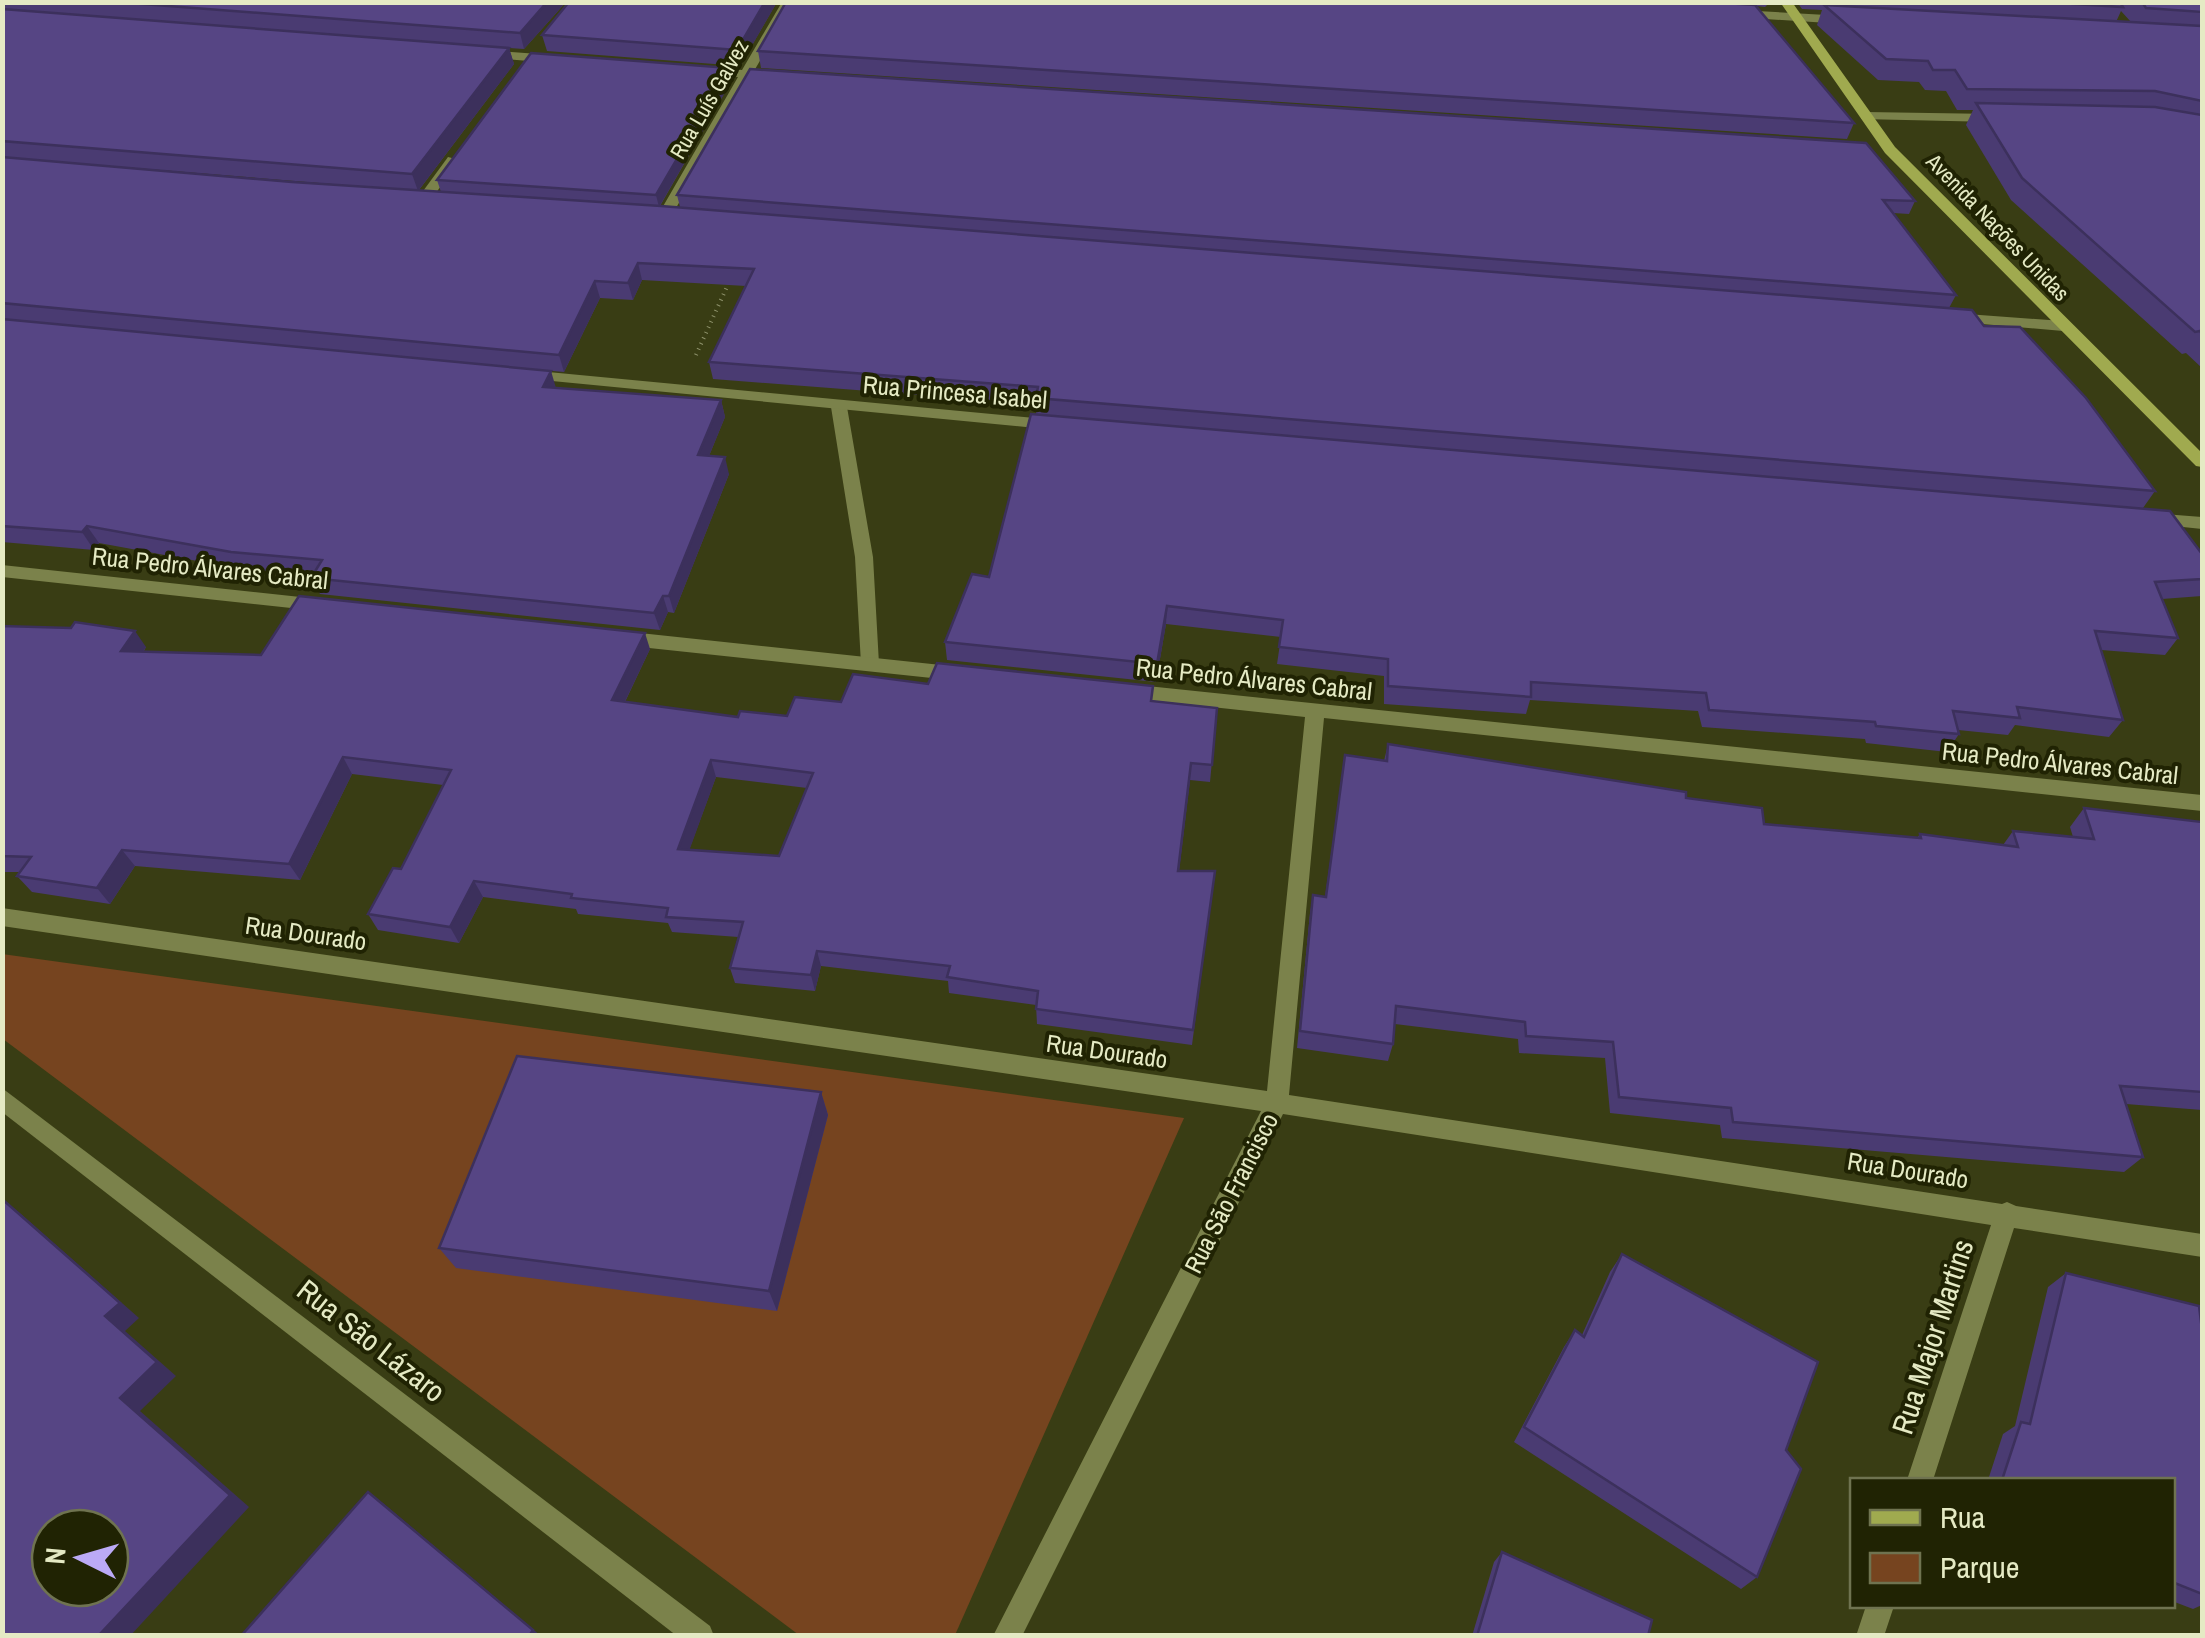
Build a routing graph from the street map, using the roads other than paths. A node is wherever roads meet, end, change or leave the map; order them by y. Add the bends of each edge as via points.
1 (788, 2) edge
2 (1786, 2) edge
3 (1725, 14) edge
4 (1794, 18) junction
5 (1854, 21) edge
6 (542, 43) edge
7 (472, 52) edge
8 (530, 57) junction
9 (569, 60) edge
10 (686, 70) edge
11 (518, 72) edge
12 (745, 74) junction
13 (784, 77) edge
14 (1866, 116) junction
15 (2003, 118) edge
16 (1871, 148) edge
17 (1890, 150) junction
18 (460, 151) edge
19 (407, 197) edge
20 (424, 198) junction
21 (443, 200) edge
22 (647, 214) edge
23 (665, 215) junction
24 (684, 217) edge
25 (1944, 317) edge
26 (2063, 326) junction
27 (512, 374) edge
28 (839, 407) junction
29 (1076, 427) edge
30 (2202, 462) edge
31 (2124, 517) edge
32 (2202, 524) edge
33 (2, 571) edge
34 (338, 607) edge
35 (594, 634) edge
36 (870, 664) junction
37 (986, 676) edge
38 (1102, 688) edge
39 (1316, 711) junction
40 (2202, 804) edge
41 (2, 917) edge
42 (2, 1098) edge
43 (1276, 1103) junction
44 (2007, 1213) junction
45 (2202, 1246) edge
46 (1921, 1478) edge
47 (1879, 1608) edge
48 (700, 1636) edge
49 (1007, 1636) edge
50 (1870, 1636) edge

1 - 12 street, Rua Luís Galvez
2 - 4 street, Avenida Nações Unidas
3 - 4 street
4 - 5 street
4 - 14 street, Avenida Nações Unidas
6 - 8 street
7 - 8 street
8 - 9 street
8 - 11 street
10 - 12 street
12 - 13 street
12 - 23 street, Rua Luís Galvez
14 - 15 street
14 - 17 street, Avenida Nações Unidas
16 - 17 street
17 - 26 street, Avenida Nações Unidas
18 - 20 street
19 - 20 street
20 - 21 street
22 - 23 street
23 - 24 street
25 - 26 street
26 - 30 street, Avenida Nações Unidas
27 - 28 street, Rua Princesa Isabel
28 - 29 street, Rua Princesa Isabel
28 - 36 street via 864,557
31 - 32 street
33 - 34 street, Rua Pedro Álvares Cabral
35 - 36 street
36 - 37 street
38 - 39 street, Rua Pedro Álvares Cabral
39 - 40 street, Rua Pedro Álvares Cabral
39 - 43 street, Rua São Francisco
41 - 43 street, Rua Dourado
42 - 48 street, Rua São Lázaro
43 - 44 street, Rua Dourado
43 - 49 street, Rua São Francisco
44 - 45 street, Rua Dourado
44 - 46 street, Rua Major Martins
47 - 50 street

